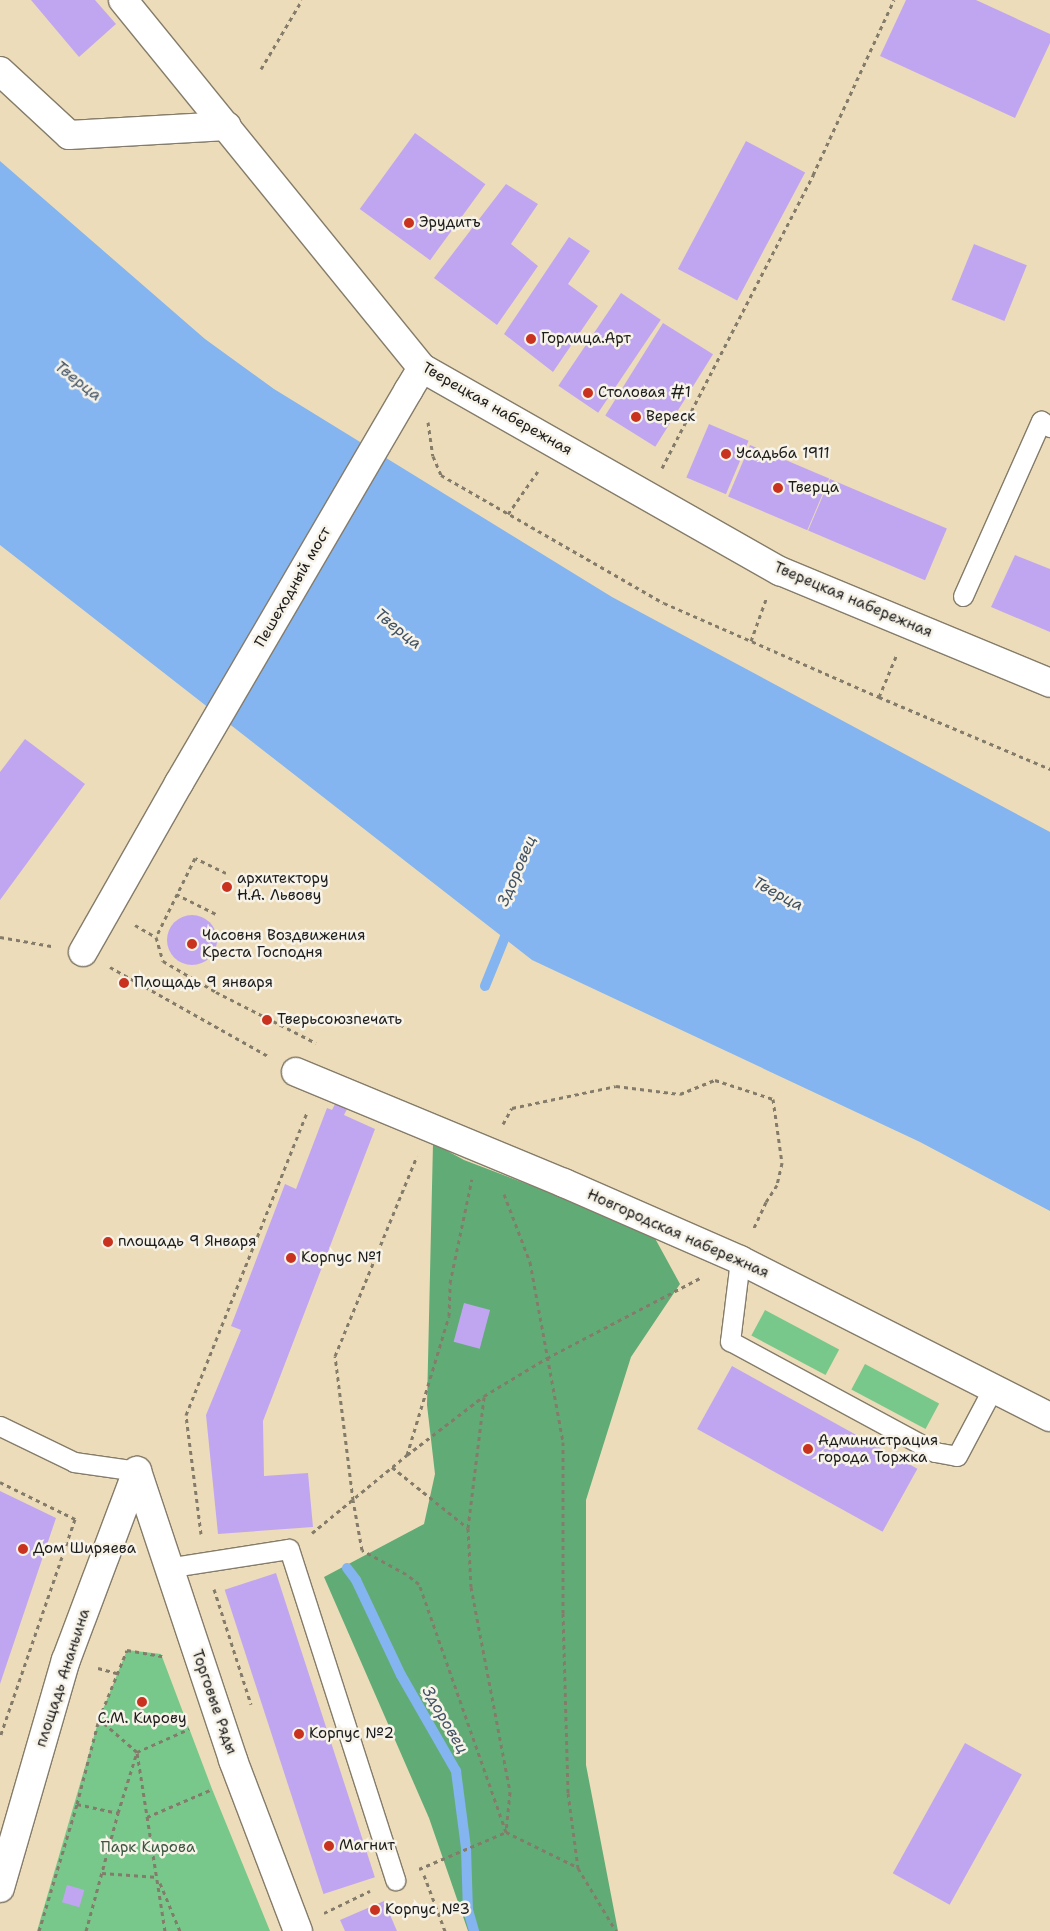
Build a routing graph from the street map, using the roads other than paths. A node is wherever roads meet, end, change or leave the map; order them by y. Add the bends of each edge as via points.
1 (122, 0) edge
2 (0, 71) edge
3 (227, 126) junction
4 (422, 368) junction
5 (1050, 427) edge
6 (963, 596) dead end
7 (1050, 683) edge
8 (83, 952) road end
9 (308, 1077) road end
10 (740, 1260) junction
11 (993, 1388) junction
12 (1050, 1417) edge
13 (0, 1426) edge
14 (137, 1471) junction
15 (167, 1568) junction
16 (7, 1829) edge
17 (395, 1880) dead end
18 (0, 1888) edge
19 (298, 1931) edge

1 - 3 street, Тверецкая набережная
2 - 3 street via 69,135
3 - 4 street, Тверецкая набережная
4 - 7 street, Тверецкая набережная via 780,571
4 - 8 street, Пешеходный мост
5 - 6 lane via 1041,421
9 - 10 street, Новгородская набережная
10 - 11 street, Новгородская набережная
10 - 11 lane via 730,1341 935,1452 957,1456
11 - 12 street, Новгородская набережная
13 - 14 lane via 74,1462
14 - 15 street, Торговые Ряды
14 - 16 street, площадь Ананьина
15 - 17 lane via 289,1548
15 - 19 street, Торговые Ряды via 233,1760
16 - 18 street, площадь Ананьина

